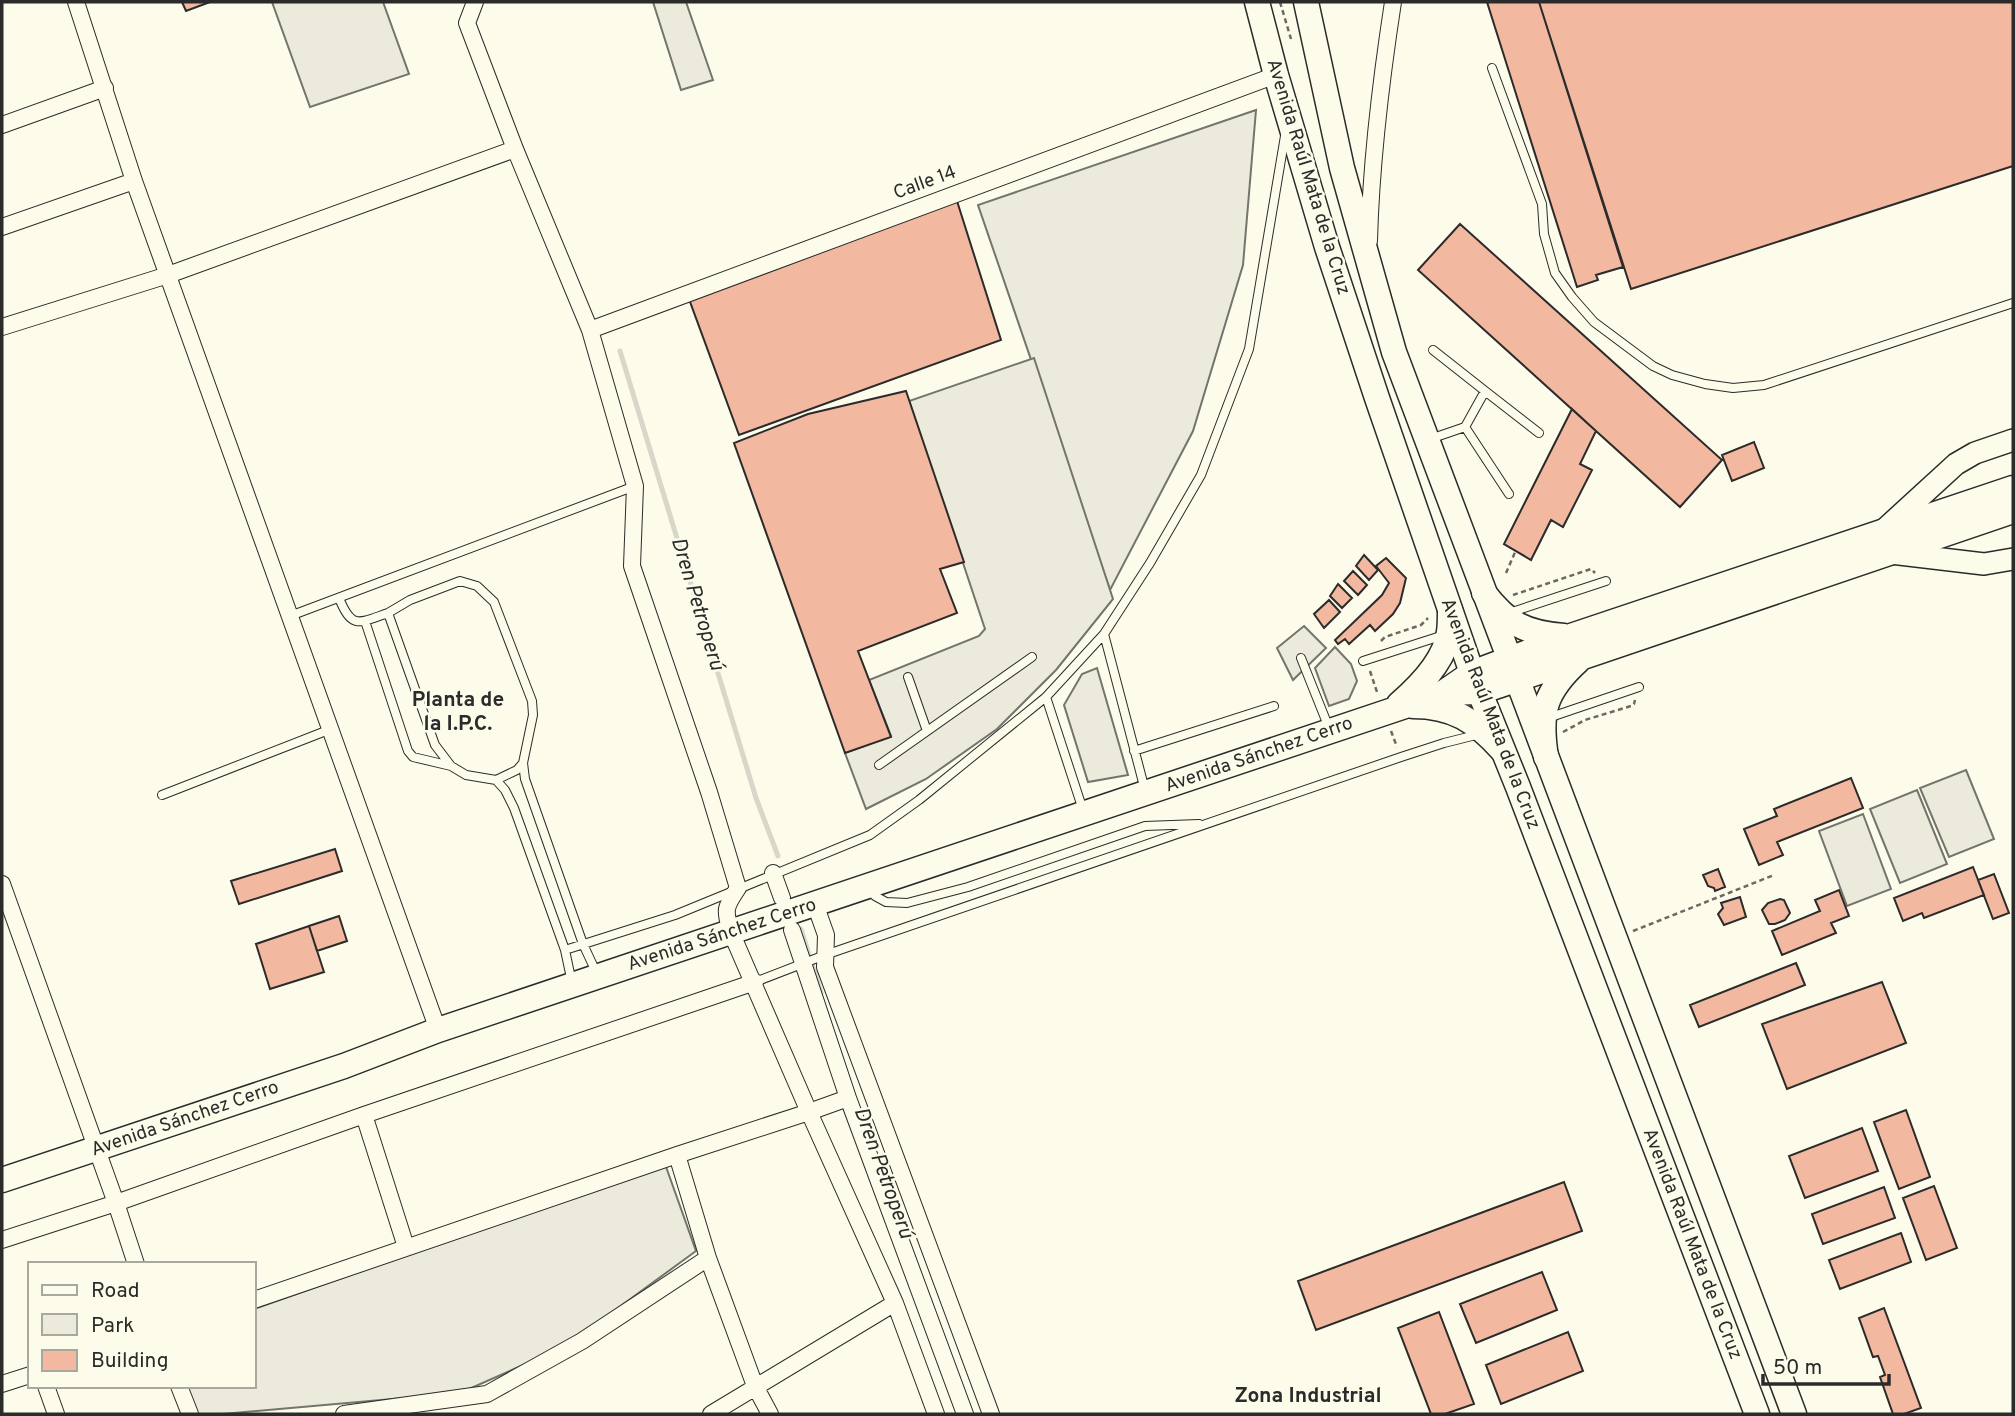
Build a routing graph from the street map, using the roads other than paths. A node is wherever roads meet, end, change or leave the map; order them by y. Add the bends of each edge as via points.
1 (76, 2) edge
2 (475, 2) edge
3 (1257, 2) edge
4 (1306, 2) edge
5 (1393, 2) edge
6 (1492, 68) dead end
7 (1276, 75) junction
8 (105, 88) junction
9 (1288, 119) junction
10 (2, 124) edge
11 (515, 149) junction
12 (134, 181) junction
13 (2, 227) edge
14 (1368, 261) junction
15 (168, 275) junction
16 (2013, 303) edge
17 (2, 327) edge
18 (590, 330) junction
19 (1433, 350) dead end
20 (1485, 391) junction
21 (1465, 427) junction
22 (1539, 433) dead end
23 (1427, 440) junction
24 (2013, 440) edge
25 (1394, 446) junction
26 (1436, 465) junction
27 (635, 486) junction
28 (2013, 488) edge
29 (1509, 494) dead end
30 (2013, 511) edge
31 (1886, 543) junction
32 (2013, 559) edge
33 (1602, 582) road end
34 (339, 598) junction
35 (1498, 601) junction
36 (388, 613) junction
37 (290, 616) junction
38 (1443, 619) junction
39 (365, 621) junction
40 (1104, 634) junction
41 (1568, 636) junction
42 (1032, 657) dead end
43 (1582, 657) junction
44 (1301, 658) dead end
45 (1366, 660) road end
46 (1512, 669) junction
47 (908, 677) dead end
48 (1476, 682) junction
49 (1636, 688) road end
50 (1046, 697) junction
51 (1275, 705) dead end
52 (1399, 708) junction
53 (1551, 727) junction
54 (331, 729) junction
55 (1330, 730) junction
56 (928, 731) junction
57 (1494, 741) junction
58 (1134, 751) junction
59 (1546, 757) junction
60 (523, 763) junction
61 (451, 765) junction
62 (879, 765) dead end
63 (496, 780) junction
64 (1145, 793) junction
65 (162, 795) dead end
66 (1084, 813) junction
67 (1208, 824) junction
68 (773, 873) junction
69 (2, 884) edge
70 (866, 886) junction
71 (738, 888) junction
72 (782, 898) dead end
73 (815, 904) junction
74 (792, 930) dead end
75 (731, 932) junction
76 (583, 944) junction
77 (565, 950) junction
78 (825, 955) junction
79 (802, 963) junction
80 (598, 976) junction
81 (755, 982) junction
82 (572, 985) junction
83 (438, 1030) junction
84 (848, 1098) junction
85 (809, 1112) junction
86 (364, 1115) junction
87 (96, 1149) junction
88 (677, 1155) junction
89 (2, 1180) edge
90 (116, 1203) junction
91 (2, 1240) edge
92 (406, 1247) junction
93 (708, 1258) junction
94 (135, 1262) edge
95 (256, 1299) edge
96 (895, 1303) junction
97 (28, 1376) edge
98 (2, 1384) edge
99 (755, 1386) junction
100 (47, 1388) edge
101 (180, 1388) edge
102 (56, 1414) edge
103 (190, 1414) edge
104 (344, 1414) edge
105 (711, 1414) edge
106 (770, 1414) edge
107 (936, 1414) edge
108 (965, 1414) edge
109 (991, 1414) edge
110 (1757, 1414) edge
111 (1794, 1414) edge

1 - 8 street
2 - 11 street via 467,23
3 - 7 main road, Avenida Raúl Mata de la Cruz
4 - 14 main road, Avenida Raúl Mata de la Cruz via 1342,168
5 - 14 street via 1371,190
6 - 16 lane via 1542,204 1544,234 1555,274 1594,322 1672,375 1733,388 1764,385
7 - 9 main road, Avenida Raúl Mata de la Cruz
7 - 18 street, Calle 14
8 - 10 street
8 - 12 street
9 - 25 main road, Avenida Raúl Mata de la Cruz
9 - 40 lane via 1249,349 1201,475
11 - 15 street
11 - 18 street
12 - 13 street
12 - 15 street
14 - 23 main road, Avenida Raúl Mata de la Cruz via 1394,352
15 - 17 street
15 - 37 street
18 - 27 street
19 - 20 lane
20 - 21 lane
20 - 22 lane
21 - 23 lane
21 - 29 lane
23 - 26 main road, Avenida Raúl Mata de la Cruz
24 - 31 main road, Avenida Sánchez Cerro via 1956,464
25 - 26 main road via 1406,475 1433,508 1442,495
25 - 38 main road, Avenida Raúl Mata de la Cruz
26 - 35 main road, Avenida Raúl Mata de la Cruz
27 - 34 lane
27 - 71 street via 632,566
28 - 31 main road, Avenida Sánchez Cerro
30 - 31 main road, Avenida Sánchez Cerro
31 - 32 main road, Avenida Sánchez Cerro via 1984,565
31 - 41 main road, Avenida Sánchez Cerro
31 - 43 main road, Avenida Sánchez Cerro
33 - 35 lane
34 - 37 lane
34 - 39 lane via 350,619
35 - 41 main road via 1530,631
35 - 46 main road, Avenida Raúl Mata de la Cruz
36 - 39 lane
36 - 60 lane via 460,581 477,586 494,602 533,701
36 - 61 lane via 435,745
37 - 54 street
38 - 45 lane
38 - 48 main road, Avenida Raúl Mata de la Cruz
38 - 52 main road via 1430,673
39 - 61 lane via 408,751 413,757
40 - 50 lane
40 - 58 lane
41 - 46 main road, Avenida Sánchez Cerro
42 - 56 lane
43 - 46 main road, Avenida Sánchez Cerro
43 - 53 main road via 1567,671 1545,706
44 - 55 lane
46 - 48 main road, Avenida Sánchez Cerro
46 - 59 main road, Avenida Raúl Mata de la Cruz
47 - 56 lane
48 - 52 main road, Avenida Sánchez Cerro
48 - 57 main road, Avenida Raúl Mata de la Cruz
49 - 53 lane
50 - 66 lane
50 - 68 lane via 870,835
51 - 58 lane
52 - 55 main road, Avenida Sánchez Cerro
52 - 57 main road via 1441,708 1472,721
53 - 59 main road
54 - 65 lane
54 - 83 street
55 - 64 main road, Avenida Sánchez Cerro
56 - 62 lane
57 - 67 lane via 1444,743
57 - 110 main road, Avenida Raúl Mata de la Cruz via 1518,787
58 - 64 lane
59 - 111 main road, Avenida Raúl Mata de la Cruz
60 - 63 lane
60 - 76 lane via 532,803
61 - 63 lane via 466,775
63 - 77 lane via 514,808
64 - 66 main road, Avenida Sánchez Cerro
66 - 70 main road, Avenida Sánchez Cerro
67 - 70 lane via 1145,826 908,903 886,902
67 - 78 lane
68 - 71 lane
68 - 72 street
69 - 87 street
70 - 73 main road, Avenida Sánchez Cerro
71 - 75 street via 727,903
71 - 76 lane via 675,915
73 - 75 main road, Avenida Sánchez Cerro
73 - 78 street via 826,935
74 - 79 street
75 - 80 main road, Avenida Sánchez Cerro
75 - 81 street
76 - 77 lane
76 - 80 lane
77 - 82 lane
78 - 79 lane
78 - 109 street via 825,967
79 - 81 lane
79 - 84 street
80 - 82 main road, Avenida Sánchez Cerro
81 - 85 street
81 - 86 street
82 - 83 main road, Avenida Sánchez Cerro
83 - 87 main road, Avenida Sánchez Cerro
84 - 85 street
84 - 108 street
85 - 88 street
85 - 96 street
86 - 90 street
86 - 92 street
87 - 89 main road, Avenida Sánchez Cerro
87 - 90 street
88 - 92 street
88 - 93 street
90 - 91 street
90 - 94 street
92 - 95 street
93 - 99 street
93 - 104 street via 582,1341 487,1394
96 - 99 street
96 - 107 street
97 - 98 street
99 - 105 street
99 - 106 street
100 - 102 street
101 - 103 street

